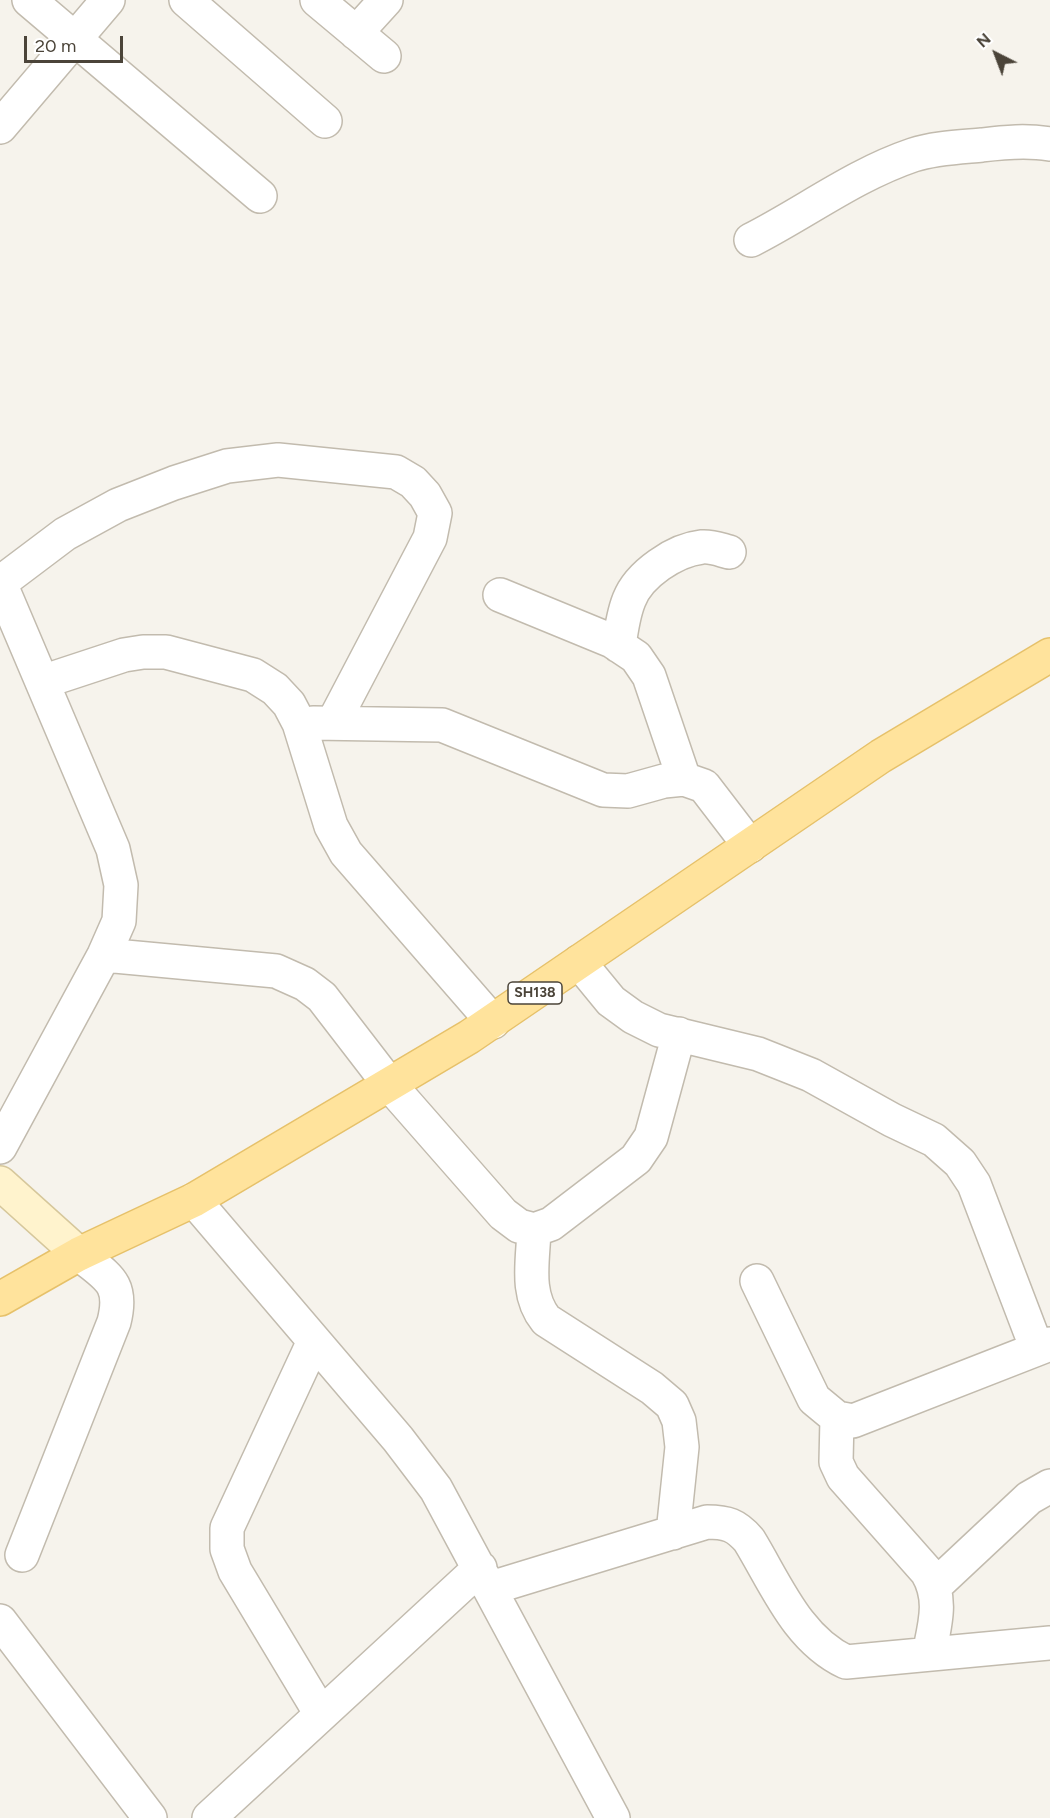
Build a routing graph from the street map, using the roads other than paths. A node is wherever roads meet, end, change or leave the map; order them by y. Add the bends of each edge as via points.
1 (29, 0) edge
2 (108, 0) edge
3 (186, 0) edge
4 (317, 0) edge
5 (386, 0) edge
6 (356, 33) junction
7 (75, 38) junction
8 (384, 56) dead end
9 (325, 121) dead end
10 (1, 124) edge
11 (1050, 144) edge
12 (260, 196) dead end
13 (751, 240) dead end
14 (729, 552) dead end
15 (0, 583) edge
16 (500, 595) dead end
17 (619, 646) junction
18 (1050, 655) edge
19 (42, 682) junction
20 (299, 723) junction
21 (333, 723) junction
22 (684, 779) junction
23 (750, 846) junction
24 (104, 956) junction
25 (579, 962) junction
26 (493, 1022) junction
27 (680, 1034) junction
28 (388, 1084) junction
29 (0, 1147) edge
30 (0, 1183) edge
31 (194, 1200) junction
32 (534, 1230) junction
33 (79, 1254) junction
34 (757, 1281) dead end
35 (0, 1299) edge
36 (314, 1341) junction
37 (1044, 1347) edge
38 (837, 1418) junction
39 (1050, 1486) edge
40 (673, 1533) junction
41 (22, 1555) dead end
42 (485, 1578) junction
43 (935, 1586) junction
44 (0, 1622) edge
45 (1050, 1643) edge
46 (929, 1654) junction
47 (321, 1714) junction
48 (150, 1818) edge
49 (209, 1818) edge
50 (613, 1818) edge

1 - 7 street
2 - 7 street
3 - 9 street
4 - 6 street
5 - 6 street
6 - 8 street
7 - 10 street
7 - 12 street
11 - 13 street via 1029,140 916,154 834,190
14 - 17 street via 705,547 687,550 648,576 629,599
15 - 19 street
15 - 21 street via 65,534 118,505 227,466 278,460 396,472 413,482 435,513 430,538
16 - 17 street
17 - 22 street via 636,657 649,676
18 - 23 main road, SH138 via 881,756
19 - 20 street via 124,655 166,652 253,675 275,689
19 - 24 street via 113,849 121,885 119,921
20 - 21 street
20 - 26 street via 331,826 346,853
21 - 22 street via 442,725 603,790 628,791
22 - 23 street via 704,786
23 - 25 main road, SH138
24 - 28 street via 276,970 322,997
24 - 29 street
25 - 26 main road, SH138
25 - 27 street via 611,1001 659,1030
26 - 28 main road, SH138
27 - 32 street via 651,1137 636,1159 552,1224
27 - 37 street via 785,1063 934,1140 960,1163 974,1184
28 - 31 main road, SH138
28 - 32 street via 503,1214 519,1226
30 - 33 street
31 - 33 main road, SH138
31 - 36 street
32 - 40 street via 532,1293 538,1310 546,1320 672,1405 679,1421 681,1447
33 - 35 main road, SH138
33 - 41 street via 111,1280 120,1300
34 - 38 street via 814,1399
36 - 42 street via 436,1489
36 - 47 street via 227,1528 227,1549 235,1572
37 - 38 street via 853,1421
38 - 43 street via 836,1462 843,1477
39 - 43 street via 1029,1498
40 - 42 street
40 - 46 street via 707,1522 727,1522 739,1528 800,1625 828,1653 846,1662
42 - 47 street
42 - 50 street
43 - 46 street via 939,1606
44 - 48 street
45 - 46 street
47 - 49 street

